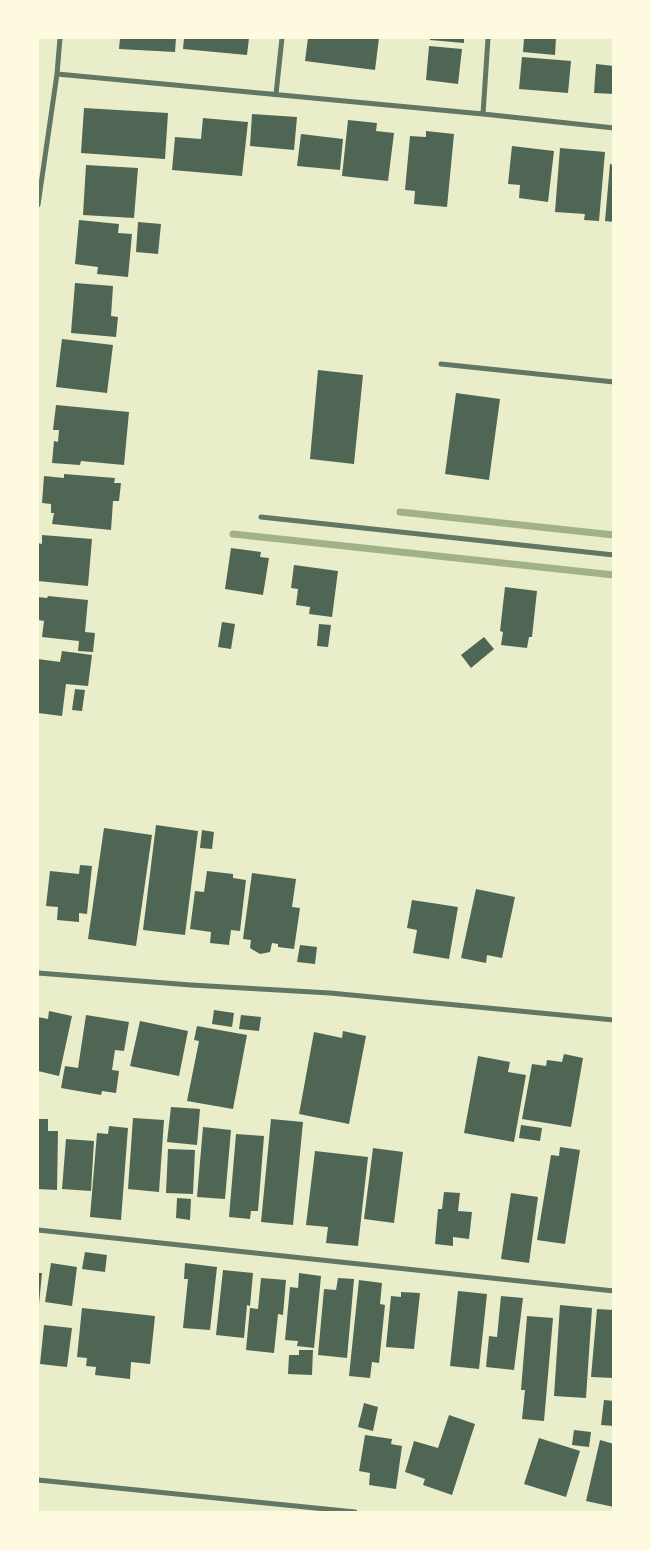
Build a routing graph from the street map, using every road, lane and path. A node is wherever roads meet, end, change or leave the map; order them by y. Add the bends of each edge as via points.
1 (60, 38) edge
2 (282, 38) edge
3 (488, 38) edge
4 (57, 74) junction
5 (276, 94) junction
6 (483, 114) junction
7 (614, 128) edge
8 (38, 205) edge
9 (441, 364) dead end
10 (614, 382) edge
11 (261, 517) dead end
12 (614, 555) edge
13 (38, 973) edge
14 (614, 1020) edge
15 (38, 1230) edge
16 (614, 1291) edge
17 (38, 1480) edge
18 (355, 1512) edge

1 - 4 street
2 - 5 street
3 - 6 street
4 - 5 street
4 - 8 street
5 - 6 street
6 - 7 street
9 - 10 street
11 - 12 street
13 - 14 street via 330,993
15 - 16 street
17 - 18 street

